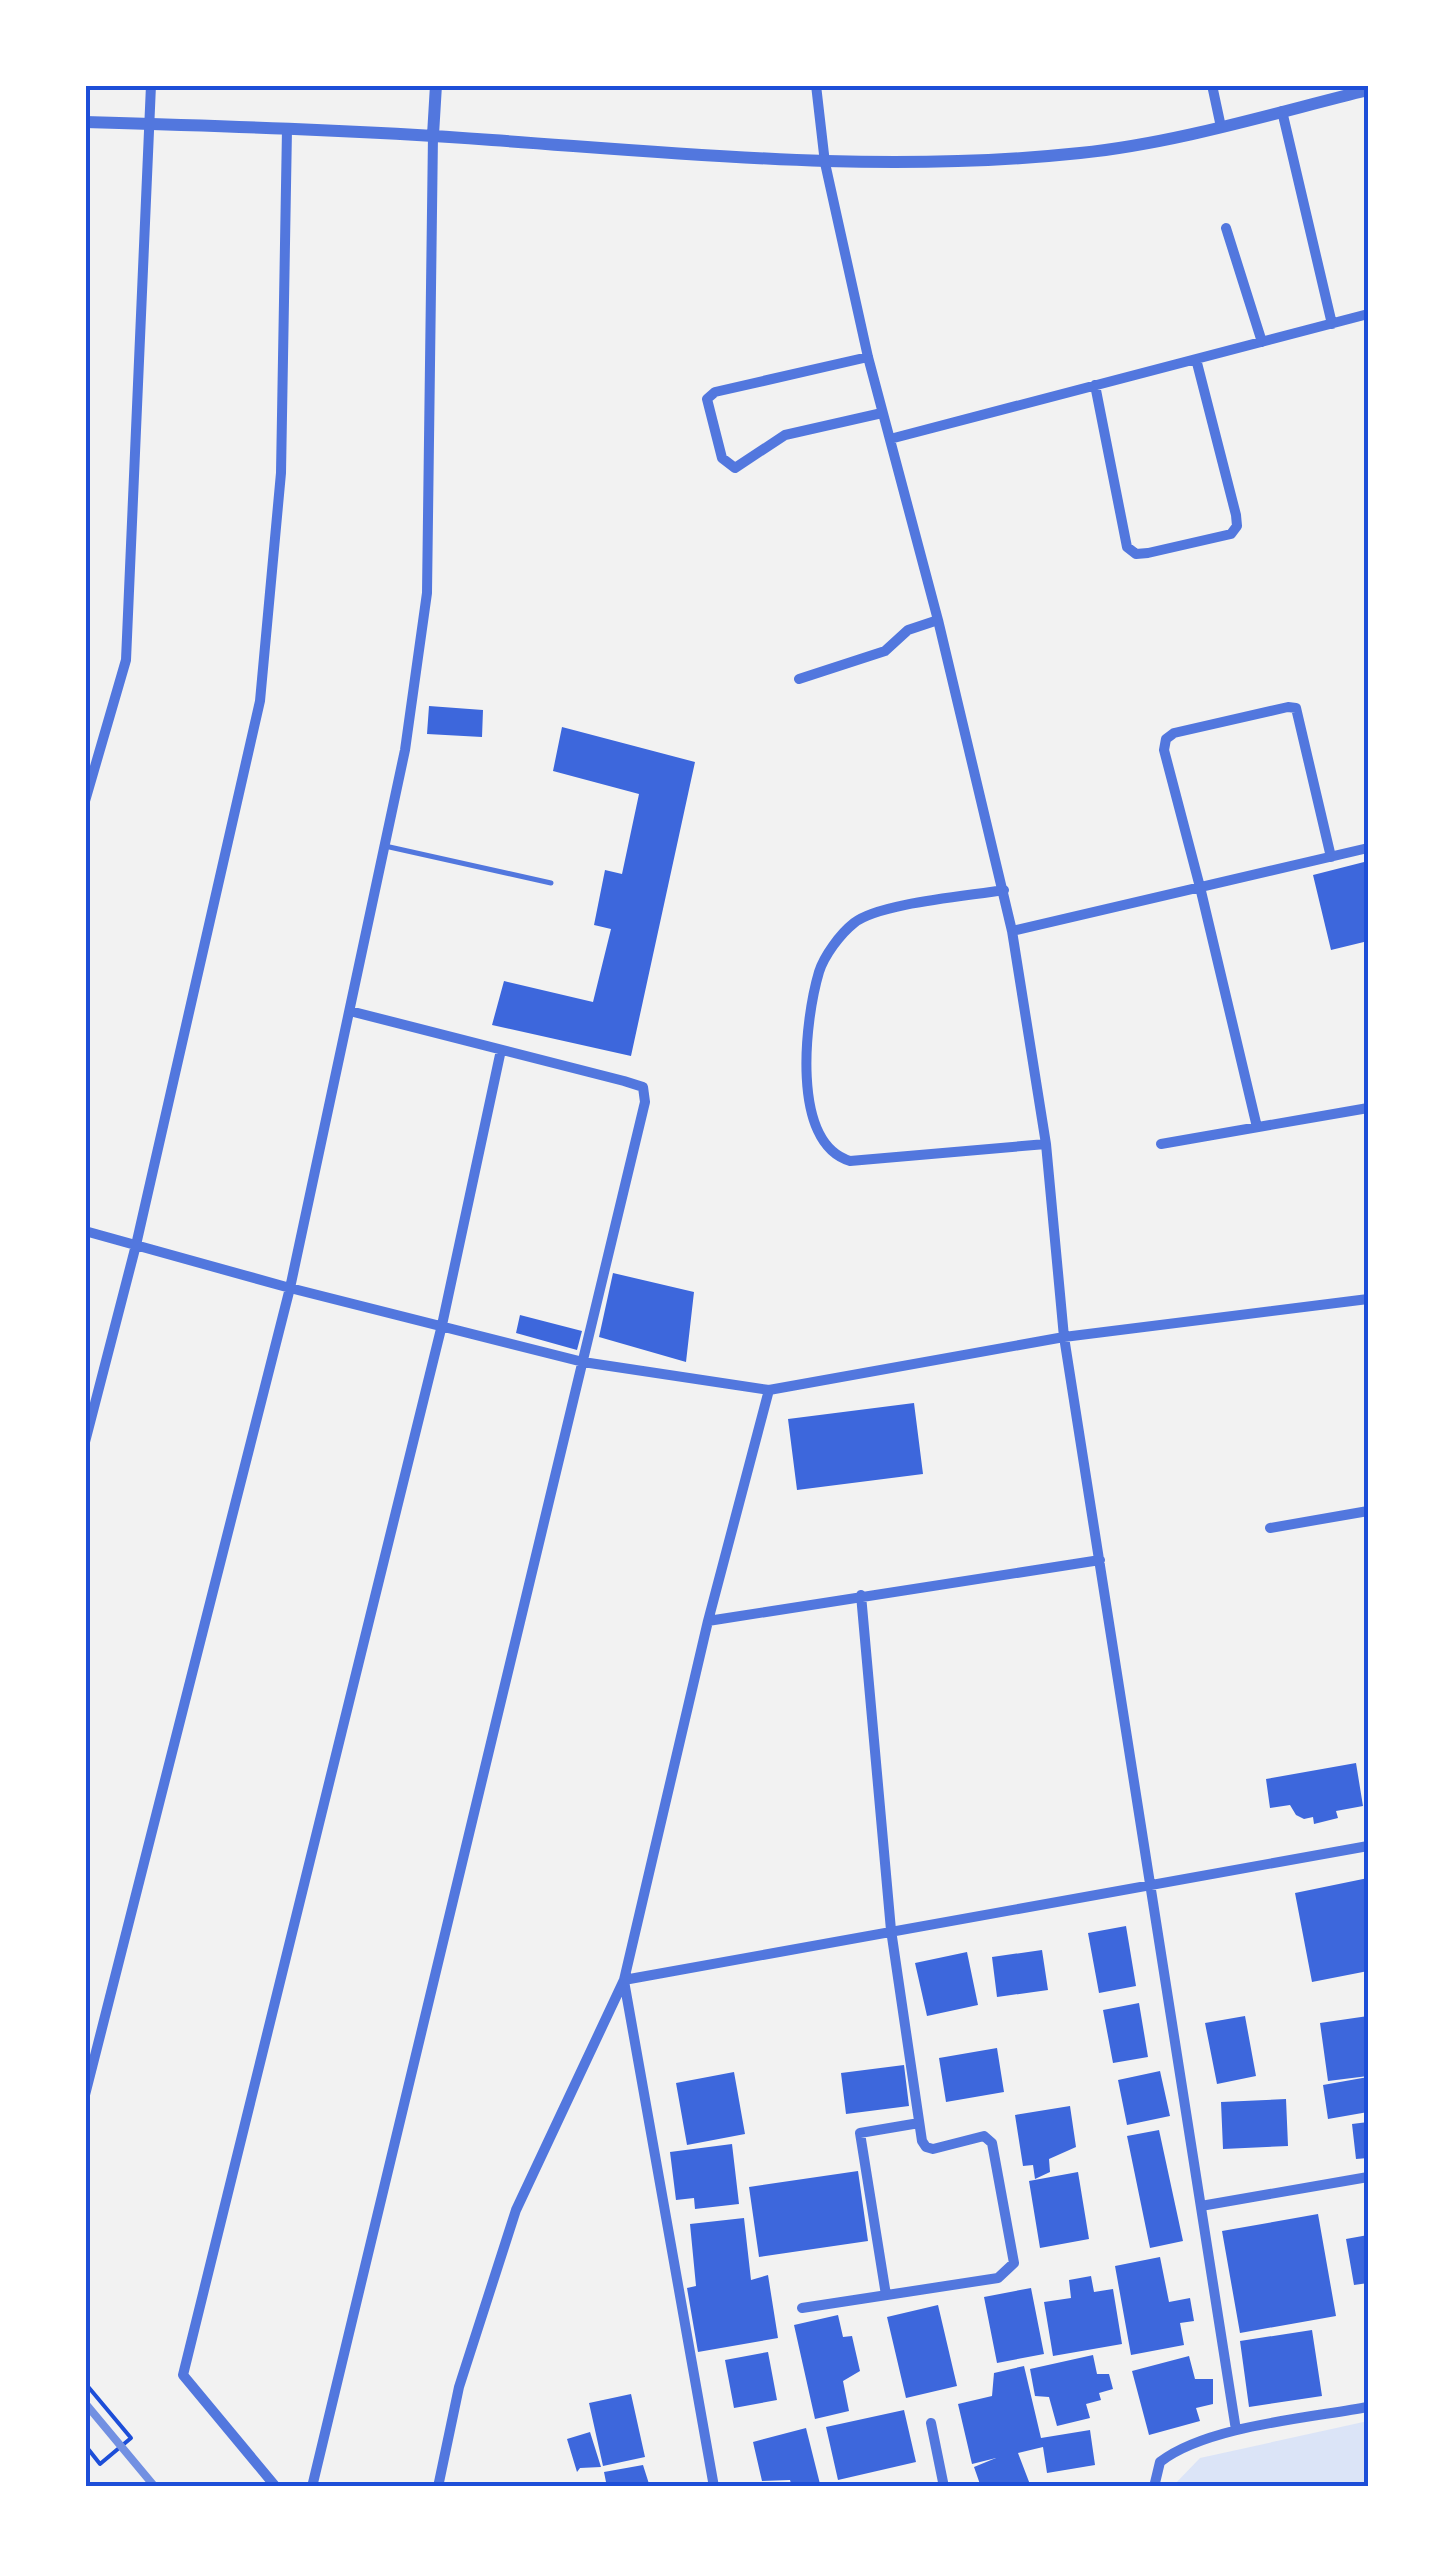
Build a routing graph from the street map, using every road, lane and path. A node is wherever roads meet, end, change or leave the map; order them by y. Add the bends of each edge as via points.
1 (151, 85) edge
2 (436, 85) edge
3 (816, 85) edge
4 (1212, 85) edge
5 (1368, 90) edge
6 (1282, 111) junction
7 (85, 122) edge
8 (151, 124) junction
9 (1221, 127) junction
10 (287, 129) junction
11 (434, 136) junction
12 (824, 164) junction
13 (1226, 228) dead end
14 (1368, 314) edge
15 (1332, 324) junction
16 (1262, 342) junction
17 (868, 358) junction
18 (1196, 359) junction
19 (1095, 385) junction
20 (882, 413) junction
21 (890, 439) junction
22 (938, 620) junction
23 (798, 679) dead end
24 (85, 801) edge
25 (385, 846) junction
26 (1368, 848) edge
27 (1331, 857) junction
28 (550, 882) dead end
29 (1200, 887) junction
30 (1004, 890) junction
31 (1012, 932) junction
32 (350, 1011) junction
33 (501, 1050) junction
34 (1368, 1108) edge
35 (1257, 1128) junction
36 (1046, 1144) junction
37 (1161, 1144) dead end
38 (85, 1231) edge
39 (136, 1245) junction
40 (290, 1288) junction
41 (1368, 1299) edge
42 (442, 1325) junction
43 (1064, 1337) junction
44 (584, 1362) junction
45 (769, 1390) junction
46 (85, 1442) edge
47 (1368, 1512) edge
48 (1270, 1528) dead end
49 (1100, 1560) junction
50 (861, 1595) junction
51 (708, 1621) junction
52 (1368, 1846) edge
53 (1150, 1885) junction
54 (891, 1930) junction
55 (624, 1980) junction
56 (85, 2096) edge
57 (919, 2122) junction
58 (1368, 2177) edge
59 (1201, 2206) junction
60 (886, 2295) junction
61 (802, 2308) dead end
62 (85, 2384) edge
63 (1368, 2407) edge
64 (932, 2423) dead end
65 (1236, 2430) junction
66 (85, 2445) edge
67 (276, 2487) edge
68 (312, 2487) edge
69 (438, 2487) edge
70 (714, 2487) edge
71 (944, 2487) edge
72 (1154, 2487) edge

1 - 8 street
2 - 11 street
3 - 12 street
4 - 9 street
5 - 6 street
6 - 9 street
6 - 15 street
7 - 8 street
8 - 10 street
8 - 24 street via 126,660
9 - 12 street via 1084,153
10 - 11 street
10 - 39 street via 281,474 260,701
11 - 12 street
11 - 25 street via 426,594
12 - 17 street
13 - 16 street
14 - 15 street
15 - 16 street
16 - 18 street
17 - 20 street
17 - 20 street via 708,394 722,458 735,468 785,435
18 - 19 street
18 - 19 street via 1236,515 1231,534 1148,553 1128,547
19 - 21 street
20 - 21 street
21 - 22 street
22 - 23 street via 908,630 885,651
22 - 30 street
25 - 28 lane
25 - 32 street
26 - 27 street
27 - 29 street
27 - 29 street via 1296,708 1212,724 1174,734 1164,750
29 - 31 street
29 - 35 street
30 - 31 street
30 - 36 street via 876,911 838,940 820,970 814,999 808,1104 817,1135 838,1158 850,1161
31 - 36 street
32 - 33 street
32 - 40 street
33 - 42 street
33 - 44 street via 643,1088
34 - 35 street
35 - 37 street
36 - 43 street
38 - 39 street
39 - 40 street
39 - 46 street
40 - 42 street
40 - 56 street
41 - 43 street
42 - 44 street
42 - 67 street via 183,2375
43 - 45 street
43 - 49 street
44 - 45 street
44 - 68 street
45 - 51 street
47 - 48 street
49 - 50 street
49 - 53 street
50 - 51 street
50 - 54 street
51 - 55 street
52 - 53 street
53 - 54 street
53 - 59 street
54 - 55 street
54 - 57 street
55 - 69 street via 516,2210 459,2388
55 - 70 street
57 - 60 street via 860,2133
57 - 60 street via 926,2148 984,2136 992,2143 1014,2263 998,2278
58 - 59 street
59 - 65 street
60 - 61 street
62 - 66 path via 131,2438 100,2464
63 - 65 street
64 - 71 street
65 - 72 street via 1171,2453 1160,2462

